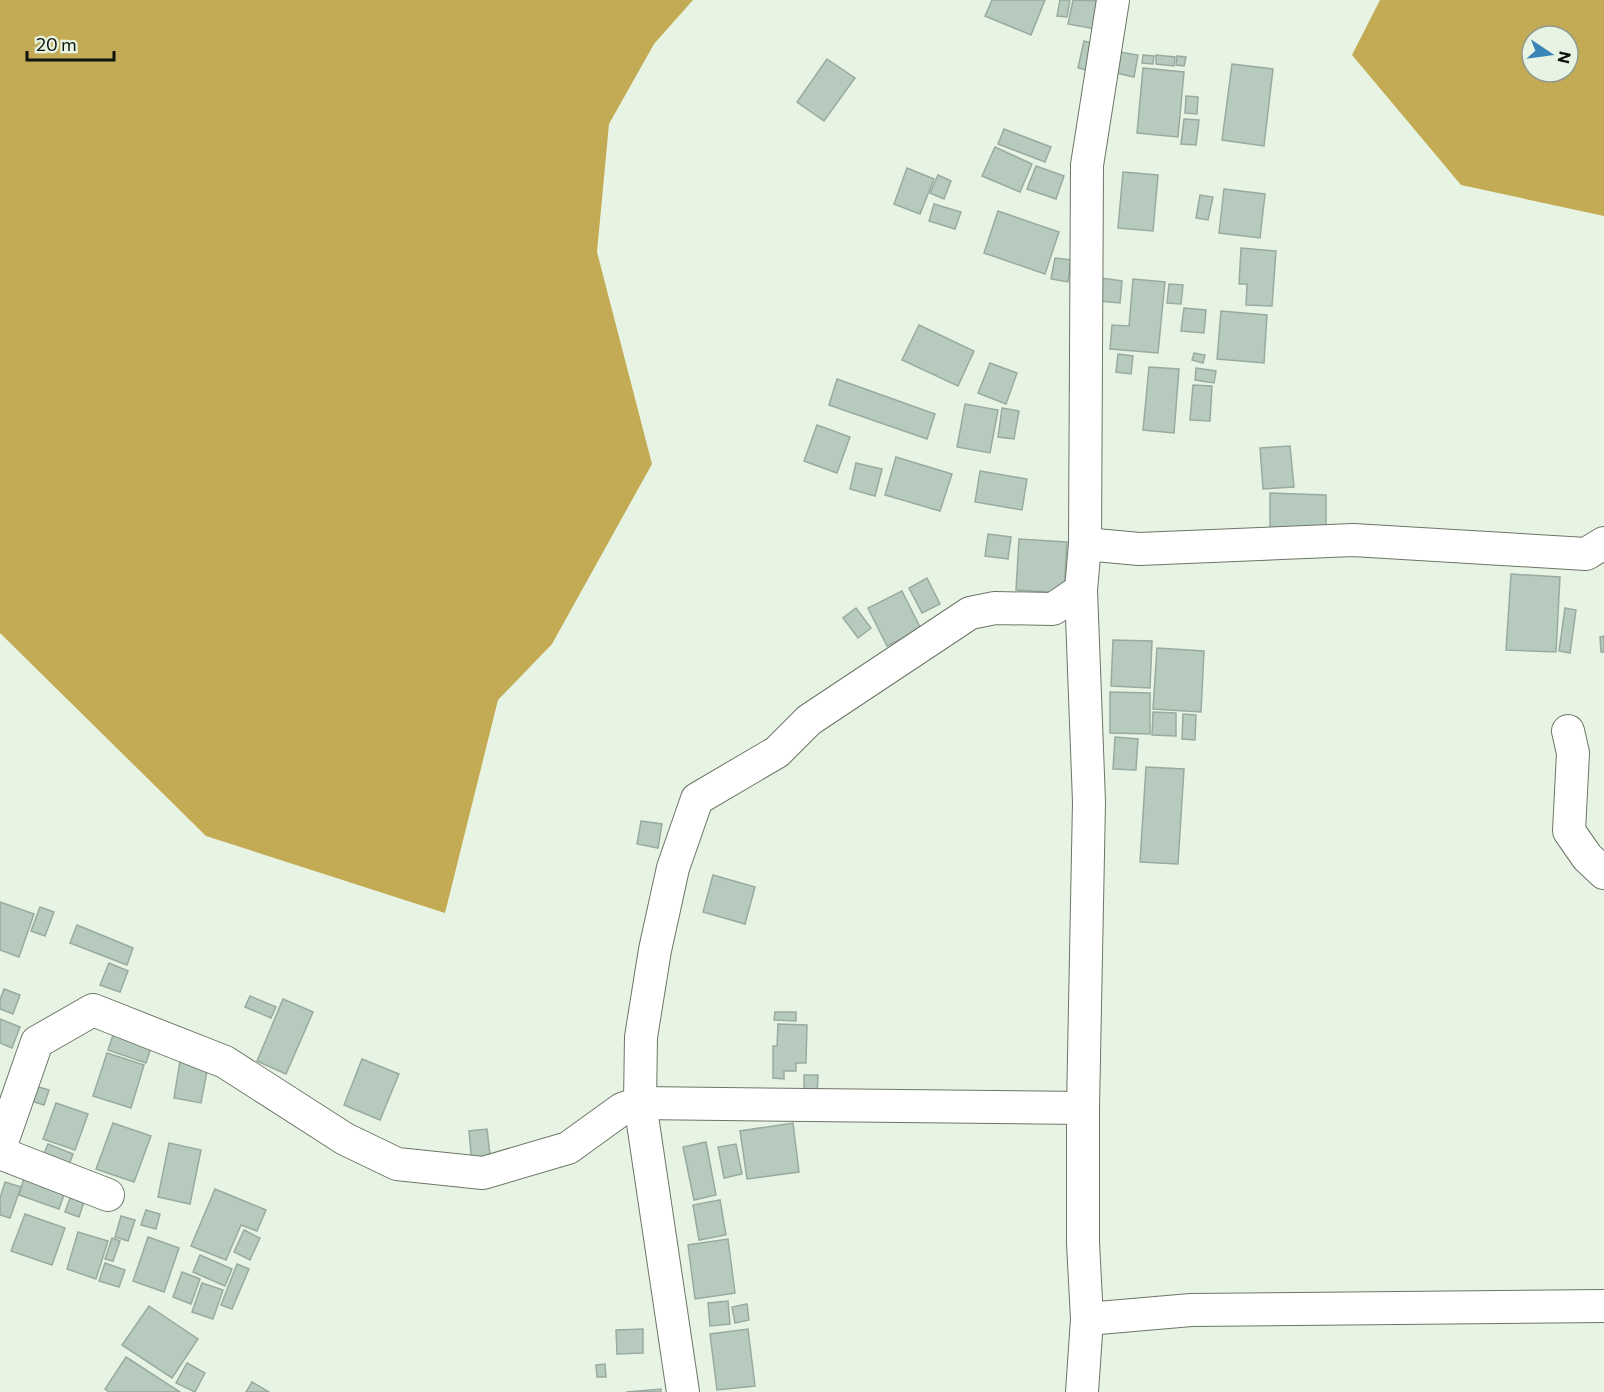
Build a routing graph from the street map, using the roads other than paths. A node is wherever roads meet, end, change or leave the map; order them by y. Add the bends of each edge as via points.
1 (1113, 0) edge
2 (1604, 543) edge
3 (1085, 544) junction
4 (1081, 590) junction
5 (1568, 731) dead end
6 (1604, 873) edge
7 (640, 1103) junction
8 (1083, 1108) junction
9 (0, 1148) edge
10 (0, 1153) edge
11 (108, 1195) dead end
12 (1604, 1306) edge
13 (1087, 1319) junction
14 (682, 1392) edge
15 (1082, 1392) edge

1 - 3 street via 1087,165
2 - 3 street via 1586,554 1353,540 1139,549
3 - 4 street
4 - 7 street via 1053,609 995,608 970,613 809,720 777,752 697,799 673,868 655,950 640,1037
4 - 8 street via 1089,802
5 - 6 street via 1573,753 1569,831
7 - 8 street
7 - 9 street via 622,1109 568,1148 483,1173 397,1164 345,1139 225,1062 93,1010 37,1042
7 - 14 street
8 - 13 street
10 - 11 street
12 - 13 street via 1191,1310
13 - 15 street

